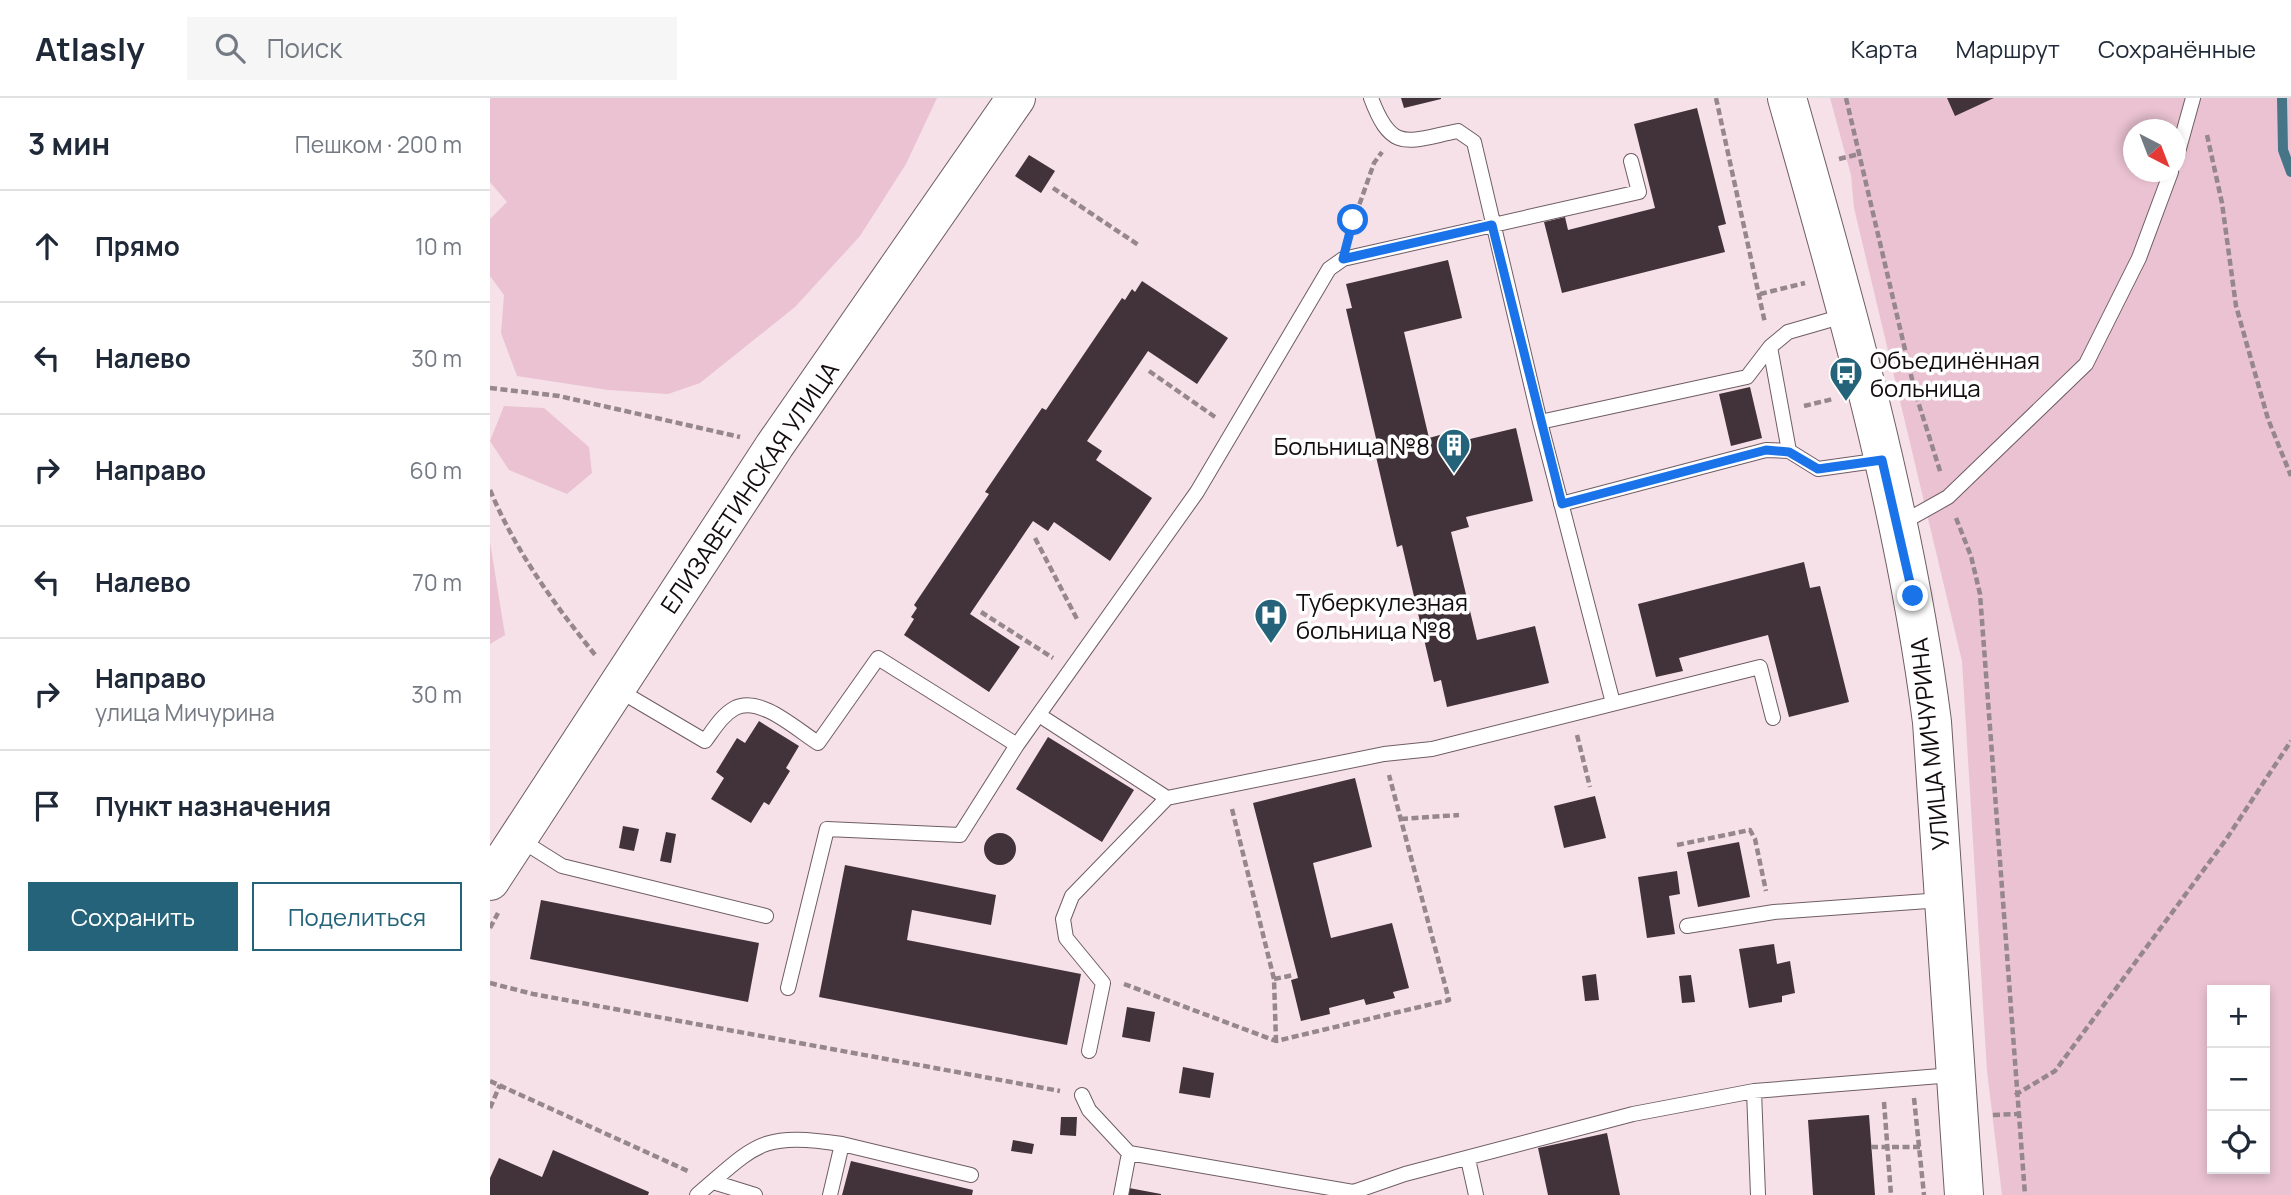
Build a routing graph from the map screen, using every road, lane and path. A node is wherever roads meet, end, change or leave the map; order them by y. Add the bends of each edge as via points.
1 (1016, 98) edge
2 (1371, 98) edge
3 (1716, 98) edge
4 (1787, 98) edge
5 (1846, 98) edge
6 (2193, 98) edge
7 (2186, 122) edge
8 (2205, 127) dead end
9 (1393, 137) junction
10 (1858, 154) junction
11 (1836, 160) dead end
12 (1631, 161) dead end
13 (2167, 182) edge
14 (1054, 188) dead end
15 (1492, 225) junction
16 (1140, 246) dead end
17 (1343, 259) junction
18 (1847, 315) junction
19 (1770, 347) junction
20 (1149, 371) dead end
21 (490, 388) edge
22 (1540, 422) junction
23 (1234, 430) junction
24 (775, 445) junction
25 (1789, 452) junction
26 (1882, 460) junction
27 (2291, 476) edge
28 (490, 490) edge
29 (1948, 497) junction
30 (1562, 504) junction
31 (1897, 525) junction
32 (1035, 538) dead end
33 (981, 612) dead end
34 (1090, 643) junction
35 (1071, 670) junction
36 (618, 684) junction
37 (1613, 703) junction
38 (1572, 714) junction
39 (1039, 715) junction
40 (1773, 718) dead end
41 (2291, 741) edge
42 (1017, 745) junction
43 (1384, 754) junction
44 (1226, 786) junction
45 (1590, 787) dead end
46 (1167, 798) junction
47 (1459, 815) dead end
48 (1401, 819) junction
49 (518, 838) junction
50 (1677, 845) dead end
51 (490, 881) edge
52 (1943, 900) junction
53 (1770, 912) junction
54 (766, 916) dead end
55 (1687, 926) dead end
56 (1294, 975) dead end
57 (1274, 979) junction
58 (490, 983) edge
59 (1102, 983) junction
60 (788, 988) dead end
61 (1276, 1041) junction
62 (1089, 1051) dead end
63 (1954, 1075) junction
64 (1912, 1076) junction
65 (490, 1081) edge
66 (500, 1085) junction
67 (1754, 1091) junction
68 (1082, 1095) joint
69 (2015, 1095) junction
70 (1884, 1098) dead end
71 (490, 1108) edge
72 (842, 1144) junction
73 (1871, 1147) dead end
74 (1920, 1147) junction
75 (1888, 1148) junction
76 (1129, 1153) junction
77 (1468, 1159) junction
78 (971, 1175) dead end
79 (713, 1182) junction
80 (697, 1195) edge
81 (755, 1195) edge
82 (830, 1195) edge
83 (1121, 1195) edge
84 (1476, 1195) edge
85 (1758, 1195) edge
86 (1891, 1195) edge
87 (1924, 1195) edge
88 (1964, 1195) edge
89 (2025, 1195) edge

1 - 24 main road, ЕЛИЗАВЕТИНСКАЯ УЛИЦА
2 - 9 lane via 1381,125
3 - 19 path
4 - 18 main road, УЛИЦА МИЧУРИНА
5 - 10 path
6 - 7 lane
8 - 27 path via 2222,203 2236,306 2268,419
9 - 15 lane via 1411,140 1458,131 1474,142
9 - 17 path via 1374,163
10 - 11 path
10 - 29 path via 1915,393
12 - 15 lane via 1639,192
13 - 29 lane via 2139,258 2085,364
14 - 16 path
15 - 17 lane
15 - 22 lane
17 - 23 lane via 1329,268
18 - 19 lane via 1788,332
18 - 26 main road, УЛИЦА МИЧУРИНА
19 - 22 lane via 1747,377
19 - 25 lane
20 - 23 path
21 - 24 path via 559,396
22 - 30 lane
23 - 34 lane via 1197,492
24 - 36 main road, ЕЛИЗАВЕТИНСКАЯ УЛИЦА
25 - 26 lane via 1818,469
25 - 30 lane via 1766,450
26 - 31 main road, УЛИЦА МИЧУРИНА
28 - 36 path via 505,525 550,599
29 - 31 lane
29 - 69 path via 1980,594
30 - 37 lane
31 - 52 main road, УЛИЦА МИЧУРИНА via 1932,722
32 - 34 path
33 - 35 path
34 - 35 lane
35 - 39 lane
36 - 42 lane via 641,704 705,741 737,706 762,708 818,743 878,658
36 - 49 main road, ЕЛИЗАВЕТИНСКАЯ УЛИЦА
37 - 38 lane
37 - 40 lane via 1760,667
38 - 43 lane via 1432,749
38 - 45 path
39 - 42 lane
39 - 46 lane
41 - 69 path via 2225,841 2055,1071
42 - 60 lane via 960,835 827,829
43 - 44 lane
43 - 48 path
44 - 46 lane
44 - 57 path
46 - 59 lane via 1072,896 1063,919 1066,938
47 - 48 path
48 - 61 path via 1449,1000
49 - 51 main road, ЕЛИЗАВЕТИНСКАЯ УЛИЦА
49 - 54 lane via 562,866
50 - 53 path via 1750,830
52 - 53 lane
52 - 63 main road, УЛИЦА МИЧУРИНА
53 - 55 lane
56 - 57 path
57 - 61 path
58 - 68 path
59 - 61 path via 1122,983
59 - 62 lane
63 - 64 lane
63 - 88 main road, УЛИЦА МИЧУРИНА
64 - 67 lane
64 - 74 path
65 - 66 path
66 - 71 path
66 - 79 path
67 - 77 lane via 1633,1114
67 - 85 lane
68 - 76 lane via 1089,1110
69 - 89 path
70 - 75 path
72 - 78 lane
72 - 79 lane via 797,1138 763,1143
72 - 82 lane
73 - 75 path
74 - 75 path
74 - 87 path
75 - 86 path
76 - 77 lane via 1353,1192
76 - 83 lane
77 - 84 lane
79 - 80 lane
79 - 81 lane

